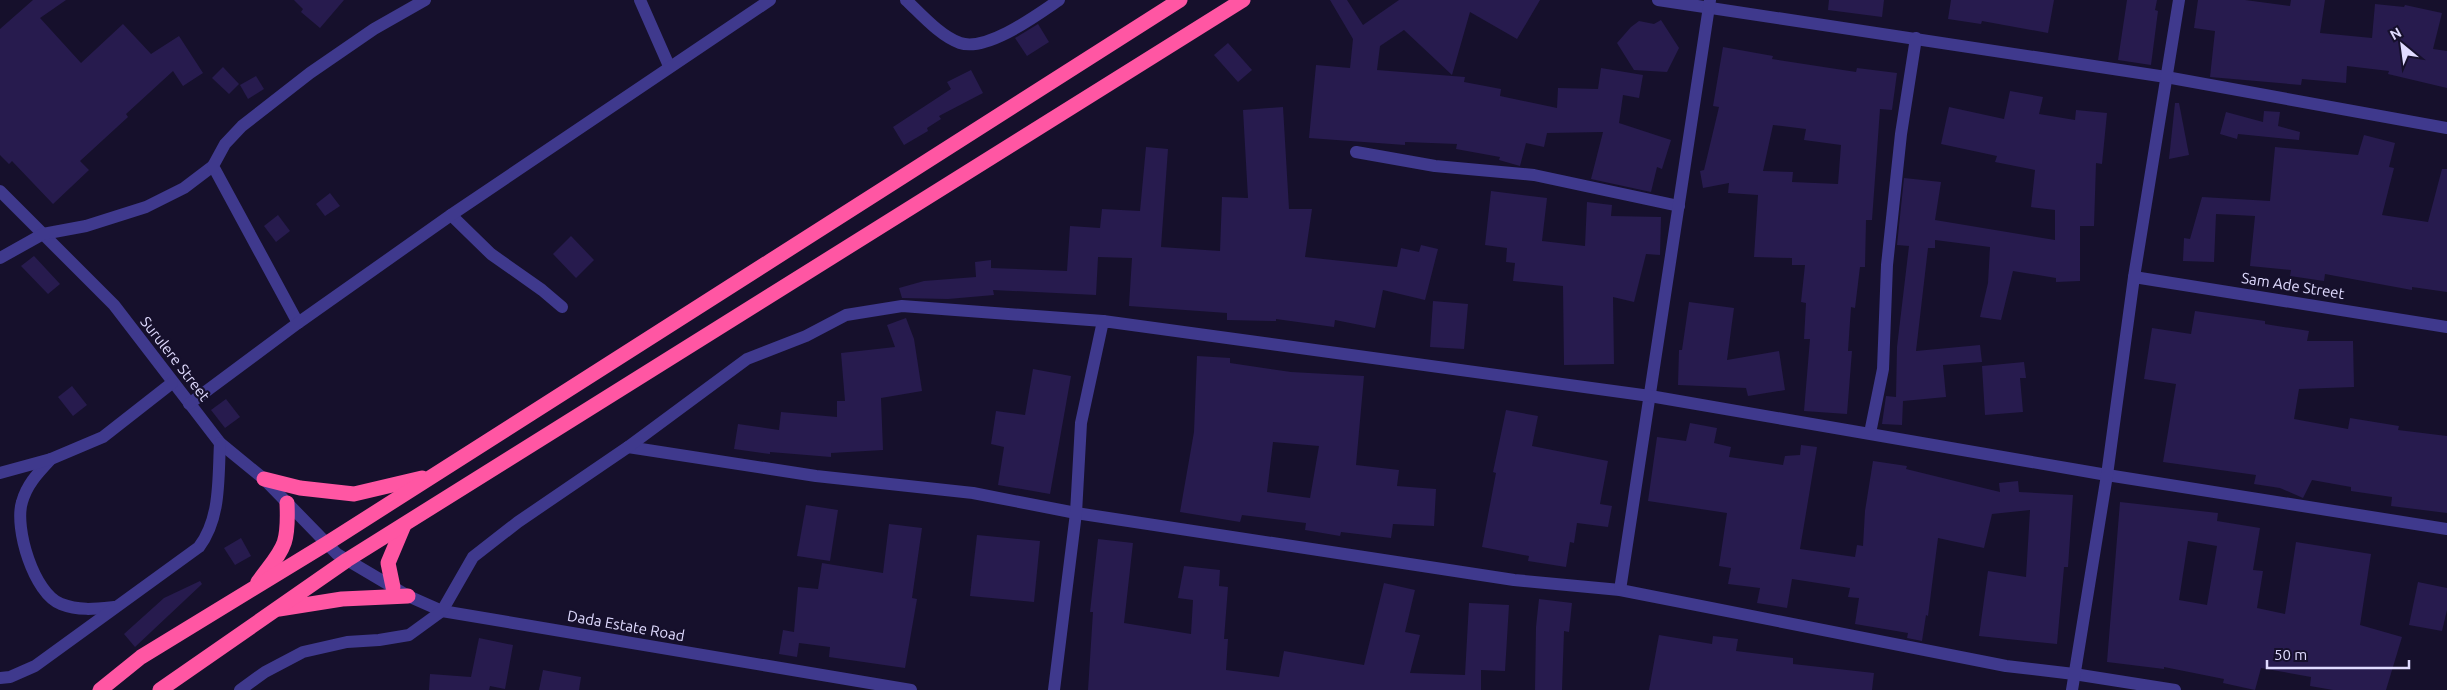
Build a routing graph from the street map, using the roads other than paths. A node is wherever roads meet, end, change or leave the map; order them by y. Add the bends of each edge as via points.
1 (425, 0) edge
2 (640, 0) edge
3 (770, 0) edge
4 (906, 0) edge
5 (1059, 0) edge
6 (1180, 0) edge
7 (1243, 0) edge
8 (1658, 0) edge
9 (2179, 0) edge
10 (1709, 3) edge
11 (1916, 38) junction
12 (669, 66) junction
13 (2166, 77) junction
14 (2447, 128) edge
15 (1356, 152) dead end
16 (212, 166) junction
17 (0, 191) edge
18 (1679, 206) junction
19 (451, 215) junction
20 (43, 234) junction
21 (0, 258) edge
22 (2134, 276) junction
23 (562, 307) dead end
24 (1104, 321) junction
25 (298, 323) junction
26 (2447, 327) edge
27 (172, 384) junction
28 (1650, 396) junction
29 (190, 404) junction
30 (1870, 433) junction
31 (220, 443) junction
32 (628, 446) junction
33 (51, 459) junction
34 (0, 473) edge
35 (433, 476) junction
36 (2107, 476) junction
37 (264, 479) junction
38 (287, 503) junction
39 (1076, 513) junction
40 (404, 525) junction
41 (2447, 529) edge
42 (326, 544) junction
43 (347, 560) junction
44 (393, 587) junction
45 (252, 590) junction
46 (1620, 590) junction
47 (408, 596) junction
48 (115, 607) junction
49 (276, 610) junction
50 (442, 612) junction
51 (2074, 674) junction
52 (0, 678) edge
53 (100, 690) edge
54 (160, 690) edge
55 (240, 690) edge
56 (911, 690) edge
57 (1054, 690) edge
58 (2072, 690) edge
59 (2175, 690) edge

1 - 16 street via 374,29 249,120 225,144
2 - 12 street
3 - 12 street
4 - 5 street via 948,37 972,45 1025,24
6 - 35 highway
7 - 40 highway
8 - 10 street
9 - 13 street
10 - 11 street
10 - 18 street
11 - 13 street
11 - 30 street via 1901,134 1887,265 1883,369
12 - 19 street
13 - 14 street
13 - 22 street
15 - 18 street via 1435,166 1534,175
16 - 20 street via 184,188 146,207 86,226
16 - 25 street
17 - 20 street, Surulere Street
18 - 28 street
19 - 23 street via 491,254
19 - 25 street
20 - 21 street
20 - 27 street, Surulere Street via 114,305
22 - 26 street, Sam Ade Street
22 - 36 street
24 - 28 street
24 - 32 street via 902,306 846,316 747,359
24 - 39 street via 1081,423
25 - 29 street
27 - 29 street, Surulere Street
27 - 33 street via 103,437
28 - 30 street
28 - 46 street
29 - 31 street, Surulere Street
30 - 36 street
31 - 37 street, Surulere Street
31 - 48 street via 217,504 206,538 199,547
32 - 39 street via 816,476 973,493
32 - 50 street via 473,557
33 - 34 street
33 - 48 street via 29,482 21,505 20,529 30,564 40,585 59,604 84,610
35 - 37 highway via 354,494 300,488
35 - 42 highway
36 - 41 street
36 - 51 street
37 - 38 street, Surulere Street
38 - 42 street, Surulere Street
38 - 45 highway via 289,530 285,546
39 - 46 street via 1514,580
39 - 57 street
40 - 43 highway
40 - 44 highway via 388,563
42 - 43 street, Surulere Street
42 - 45 highway
43 - 44 street, Dada Estate Road
43 - 49 highway
44 - 47 street, Dada Estate Road
45 - 53 highway via 141,657
46 - 51 street via 2006,666
47 - 49 highway via 342,599
47 - 50 street, Dada Estate Road
48 - 52 street via 35,666
49 - 54 highway
50 - 55 street via 409,635 347,642 303,652 265,672
50 - 56 street, Dada Estate Road
51 - 58 street
51 - 59 street

